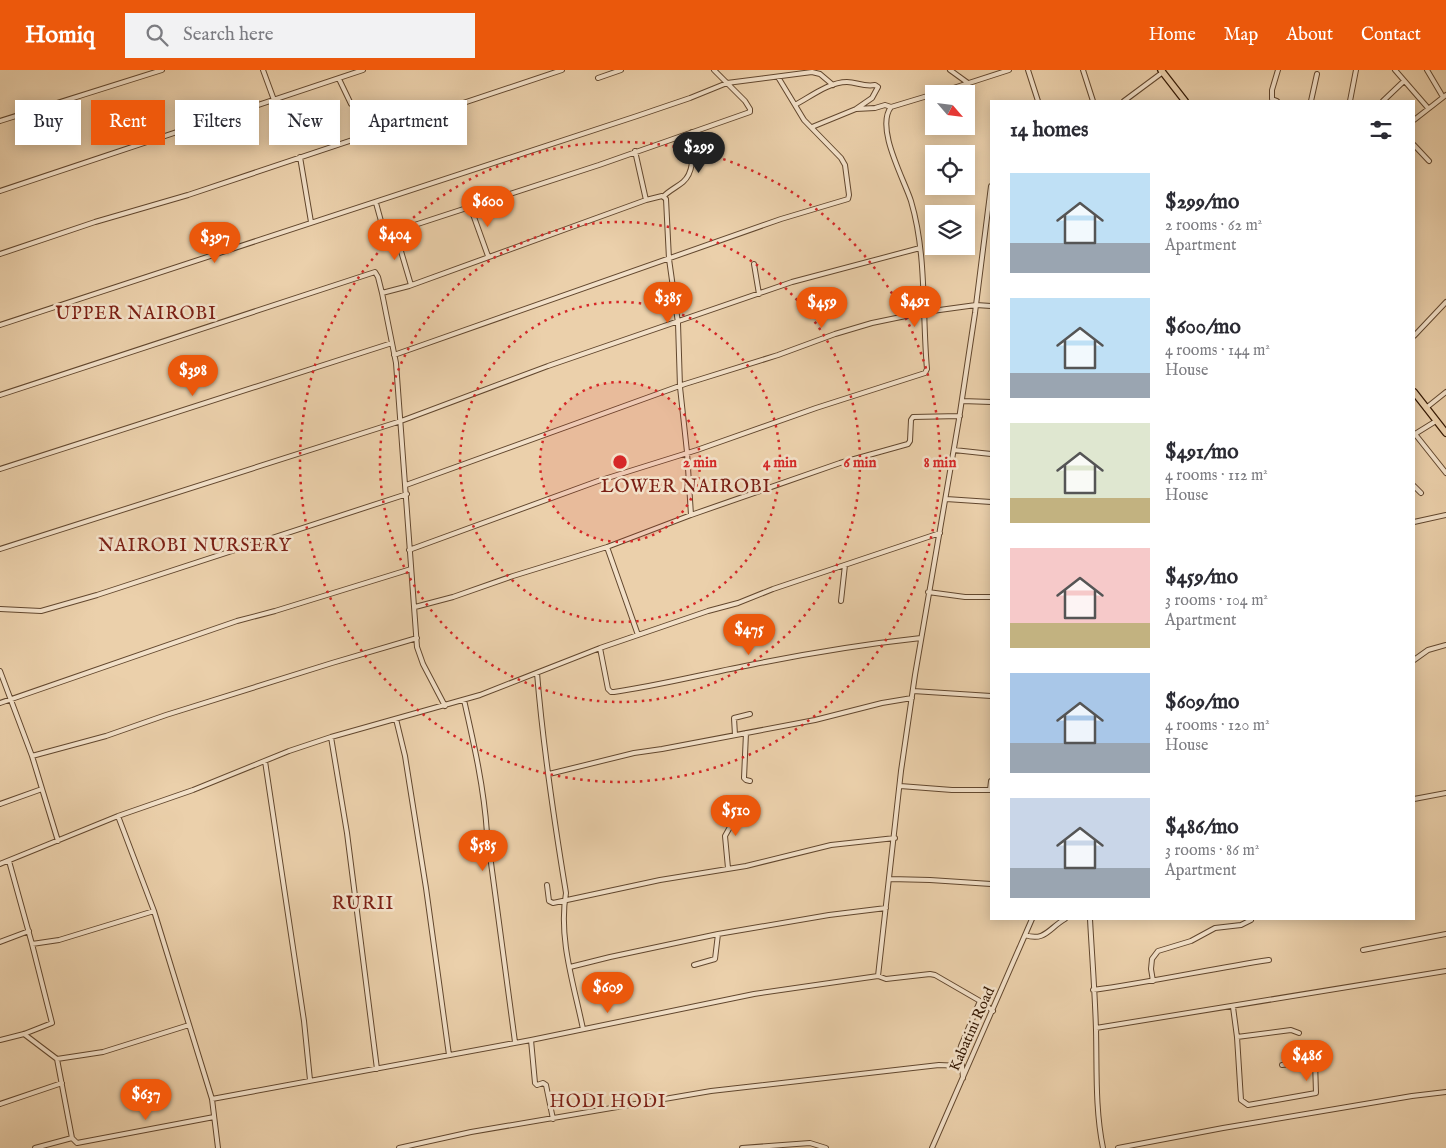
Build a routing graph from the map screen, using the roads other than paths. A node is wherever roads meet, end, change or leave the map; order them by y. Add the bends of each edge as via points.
1 (162, 70) edge
2 (263, 70) edge
3 (363, 70) edge
4 (562, 70) edge
5 (621, 70) edge
6 (714, 70) edge
7 (772, 70) edge
8 (950, 70) edge
9 (1010, 70) edge
10 (1028, 70) edge
11 (1083, 70) edge
12 (1278, 70) edge
13 (1356, 70) edge
14 (1396, 70) edge
15 (1427, 70) edge
16 (1162, 71) edge
17 (1317, 74) dead end
18 (776, 77) junction
19 (339, 78) junction
20 (598, 78) dead end
21 (1404, 81) junction
22 (727, 83) junction
23 (968, 84) junction
24 (833, 85) junction
25 (965, 85) edge
26 (1444, 96) edge
27 (925, 97) edge
28 (274, 100) joint
29 (1038, 100) edge
30 (1093, 100) edge
31 (1125, 100) edge
32 (1184, 100) edge
33 (1275, 100) edge
34 (1311, 100) edge
35 (1350, 100) edge
36 (1384, 100) edge
37 (269, 102) edge
38 (350, 102) edge
39 (467, 102) edge
40 (795, 105) junction
41 (865, 106) junction
42 (891, 107) junction
43 (1428, 108) junction
44 (1415, 119) edge
45 (0, 121) edge
46 (812, 127) junction
47 (692, 132) junction
48 (350, 141) edge
49 (1415, 146) edge
50 (635, 151) junction
51 (300, 157) junction
52 (1429, 161) dead end
53 (0, 191) edge
54 (664, 196) junction
55 (646, 200) junction
56 (376, 203) junction
57 (470, 206) junction
58 (990, 206) edge
59 (311, 222) junction
60 (395, 231) junction
61 (920, 248) junction
62 (0, 254) edge
63 (488, 256) junction
64 (669, 259) junction
65 (754, 264) dead end
66 (411, 285) junction
67 (382, 293) junction
68 (759, 294) junction
69 (1446, 302) edge
70 (976, 305) junction
71 (990, 306) edge
72 (925, 312) junction
73 (678, 323) junction
74 (0, 325) edge
75 (1415, 335) edge
76 (392, 343) junction
77 (394, 355) junction
78 (680, 386) junction
79 (1446, 392) edge
80 (1415, 393) edge
81 (0, 395) edge
82 (962, 401) junction
83 (990, 402) edge
84 (1426, 408) junction
85 (960, 416) junction
86 (402, 421) junction
87 (1436, 421) junction
88 (1415, 433) edge
89 (1446, 433) edge
90 (1415, 435) edge
91 (954, 450) junction
92 (687, 452) junction
93 (990, 454) edge
94 (0, 469) edge
95 (1446, 473) edge
96 (406, 485) junction
97 (1415, 487) edge
98 (1421, 493) dead end
99 (407, 494) junction
100 (946, 499) junction
101 (990, 502) edge
102 (691, 515) junction
103 (1446, 515) edge
104 (1415, 522) edge
105 (940, 533) junction
106 (607, 547) junction
107 (0, 549) edge
108 (409, 550) junction
109 (845, 565) junction
110 (411, 569) junction
111 (928, 592) junction
112 (990, 597) edge
113 (841, 601) dead end
114 (415, 607) junction
115 (0, 609) edge
116 (638, 635) junction
117 (417, 638) junction
118 (921, 638) junction
119 (1446, 645) edge
120 (600, 648) junction
121 (1415, 659) edge
122 (0, 671) edge
123 (537, 673) junction
124 (913, 691) junction
125 (990, 696) edge
126 (912, 698) junction
127 (10, 699) junction
128 (464, 700) junction
129 (0, 703) edge
130 (445, 706) junction
131 (750, 714) dead end
132 (396, 719) junction
133 (746, 733) junction
134 (735, 735) junction
135 (331, 737) junction
136 (32, 756) junction
137 (265, 761) junction
138 (549, 774) junction
139 (750, 781) dead end
140 (900, 786) junction
141 (42, 789) junction
142 (990, 790) edge
143 (1446, 793) edge
144 (1415, 799) edge
145 (0, 804) edge
146 (727, 809) dead end
147 (118, 816) junction
148 (895, 838) junction
149 (58, 841) junction
150 (9, 861) junction
151 (0, 864) edge
152 (728, 868) junction
153 (890, 879) junction
154 (990, 884) edge
155 (547, 885) dead end
156 (565, 899) junction
157 (886, 908) junction
158 (154, 910) junction
159 (1032, 920) edge
160 (1064, 920) edge
161 (1090, 920) edge
162 (1251, 920) edge
163 (28, 931) junction
164 (718, 934) junction
165 (1446, 934) edge
166 (1025, 936) junction
167 (0, 942) edge
168 (32, 944) junction
169 (1363, 950) dead end
170 (1270, 960) dead end
171 (694, 965) dead end
172 (570, 967) junction
173 (1446, 971) edge
174 (878, 976) junction
175 (1153, 981) junction
176 (1093, 990) junction
177 (980, 1001) junction
178 (1233, 1007) junction
179 (993, 1010) junction
180 (189, 1025) junction
181 (1096, 1028) junction
182 (583, 1029) junction
183 (1299, 1033) dead end
184 (24, 1034) junction
185 (1237, 1037) junction
186 (0, 1040) edge
187 (531, 1040) junction
188 (515, 1042) junction
189 (449, 1055) junction
190 (57, 1060) junction
191 (1282, 1065) dead end
192 (962, 1066) junction
193 (377, 1069) junction
194 (963, 1078) junction
195 (310, 1080) junction
196 (62, 1083) junction
197 (1446, 1092) edge
198 (212, 1099) junction
199 (0, 1104) edge
200 (214, 1117) junction
201 (553, 1119) junction
202 (72, 1138) junction
203 (35, 1148) edge
204 (218, 1148) edge
205 (399, 1148) edge
206 (742, 1148) edge
207 (826, 1148) edge
208 (932, 1148) edge
209 (1103, 1148) edge
210 (1118, 1148) edge

1 - 45 street
2 - 28 street
3 - 19 street
4 - 39 street
5 - 20 street
6 - 22 street
7 - 18 street
8 - 23 street
9 - 23 street
10 - 29 street
11 - 30 street
12 - 33 street via 1271,94
13 - 35 street
14 - 21 street
15 - 26 street
16 - 31 street
16 - 32 highway
17 - 34 street
18 - 22 street
18 - 24 street via 815,73
18 - 40 street
19 - 28 street
19 - 38 street
21 - 36 street
21 - 43 street
22 - 47 street via 745,101 750,112
22 - 56 street
23 - 25 street
24 - 40 street
24 - 41 street via 848,82 878,87
26 - 43 street
27 - 42 street
37 - 53 street
40 - 46 street
41 - 42 street
41 - 46 street
42 - 61 street via 887,126 891,151 911,200
43 - 44 street
46 - 64 street via 843,162 848,199
47 - 50 street
47 - 54 street via 689,174
48 - 51 street
49 - 52 street
50 - 55 street
50 - 57 street
51 - 59 street
51 - 62 street
54 - 55 street
54 - 64 street
55 - 63 street
56 - 59 street
56 - 60 street via 384,232
57 - 60 street
57 - 63 street
58 - 70 street
59 - 74 street
60 - 66 street
61 - 68 street
61 - 72 street
63 - 66 street
64 - 73 street
64 - 77 street
65 - 68 street
66 - 67 street
67 - 76 street
67 - 81 street via 378,277 372,272
68 - 73 street
69 - 75 street
70 - 71 street
70 - 72 street
70 - 82 street
72 - 78 street via 835,334
72 - 92 street via 924,375
73 - 78 street
73 - 86 street via 548,366
76 - 77 street
76 - 94 street
77 - 86 street
78 - 92 street
78 - 96 street
79 - 84 street
80 - 84 highway
82 - 83 street
82 - 85 street
84 - 87 highway
85 - 91 street
85 - 102 street via 913,418 909,444 862,456
86 - 96 street
86 - 107 street
87 - 88 street
87 - 89 highway
90 - 95 street
91 - 93 street
91 - 100 street
92 - 102 street
92 - 108 street
96 - 99 street
97 - 98 street
99 - 108 street
99 - 115 street via 41,611
100 - 101 street
100 - 105 street
102 - 106 street
103 - 104 street
105 - 109 street
105 - 111 street
106 - 114 street
106 - 116 street
108 - 110 street
109 - 113 street
109 - 116 street
110 - 114 street
110 - 127 street via 237,621
111 - 112 street
111 - 118 street
114 - 117 street
116 - 120 street
117 - 130 street via 419,656
117 - 136 street via 106,736
118 - 120 street via 763,662 614,692 608,689
118 - 124 street
119 - 121 street via 1428,650
120 - 123 street
122 - 127 street
123 - 128 street
123 - 138 street
124 - 125 street
124 - 126 street
126 - 133 street
126 - 140 street
127 - 129 street
127 - 136 street
128 - 130 street
128 - 188 street via 485,803
130 - 132 street
131 - 134 street via 734,718
132 - 135 street
132 - 189 street via 406,756
133 - 134 street
133 - 139 street via 744,778
134 - 138 street via 634,753
135 - 137 street
135 - 193 street via 347,833
136 - 141 street
137 - 147 street
137 - 195 street
138 - 156 street
140 - 142 street
140 - 148 street
141 - 145 street
141 - 149 street
143 - 144 street
146 - 152 street via 730,827 725,836
147 - 149 street
147 - 158 street
148 - 152 street via 832,845
148 - 153 street
149 - 150 street
150 - 151 street
150 - 163 street
152 - 156 street
153 - 154 street
153 - 157 street
155 - 156 street via 550,902
156 - 172 street via 565,940
157 - 164 street
157 - 174 street
158 - 168 street via 59,940
158 - 180 street
159 - 166 street, Kabatini Road
160 - 166 street via 1042,937
161 - 176 street
162 - 175 street via 1241,925 1215,928 1190,941 1158,951 1152,959
163 - 167 street
163 - 168 street
164 - 171 street via 715,959
164 - 172 street
165 - 169 street
166 - 179 street, Kabatini Road
168 - 184 street via 52,1023
170 - 175 street
172 - 182 street
173 - 178 street
174 - 177 street via 886,979 930,974
174 - 182 street via 745,996
175 - 176 street
176 - 181 street
177 - 179 street
177 - 192 street via 959,1053
178 - 181 street
178 - 185 street
179 - 194 street, Kabatini Road
180 - 190 street via 109,1050
180 - 198 street
181 - 209 street via 1098,1127
182 - 187 street
183 - 185 street via 1291,1030
184 - 186 street
184 - 190 street
185 - 191 street via 1240,1100 1244,1104 1316,1093 1315,1061
187 - 188 street
187 - 201 street via 535,1083 546,1085
188 - 189 street
189 - 193 street
190 - 196 street
192 - 194 street
192 - 201 street via 907,1068 711,1091
193 - 195 street
194 - 208 street, Kabatini Road
195 - 198 street
196 - 199 street
196 - 202 street
197 - 210 street
198 - 200 street
200 - 202 street via 77,1143
200 - 204 street
201 - 205 street
202 - 203 street
206 - 207 street via 810,1143

